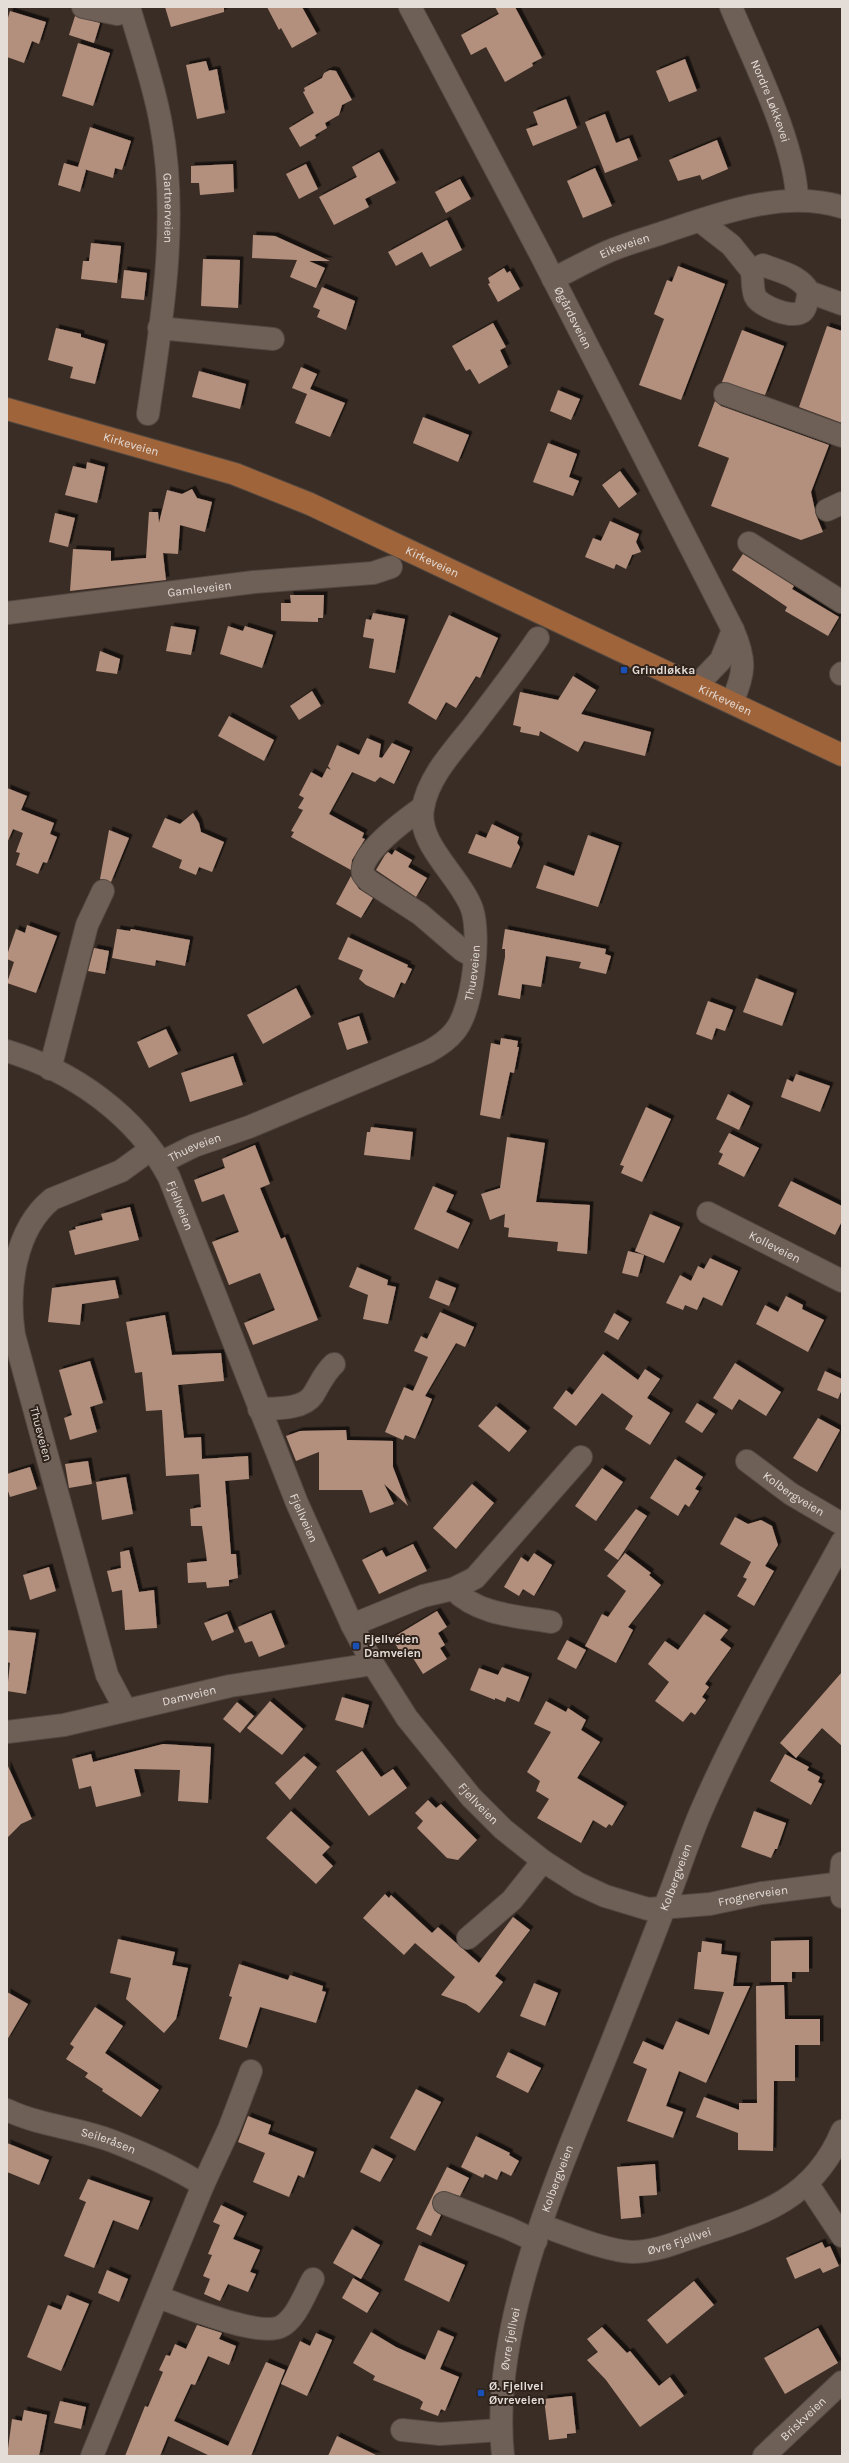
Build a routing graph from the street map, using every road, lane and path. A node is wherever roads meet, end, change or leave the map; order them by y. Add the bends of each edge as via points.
1 (83, 7) edge
2 (410, 7) edge
3 (731, 7) edge
4 (129, 9) edge
5 (797, 200) junction
6 (842, 207) edge
7 (700, 221) junction
8 (752, 271) junction
9 (553, 279) junction
10 (809, 292) junction
11 (842, 304) edge
12 (159, 328) junction
13 (273, 339) dead end
14 (725, 394) dead end
15 (7, 409) edge
16 (148, 414) dead end
17 (842, 436) edge
18 (749, 543) dead end
19 (391, 566) dead end
20 (842, 602) edge
21 (7, 613) edge
22 (733, 630) junction
23 (538, 638) dead end
24 (698, 685) junction
25 (732, 702) junction
26 (842, 755) edge
27 (423, 807) junction
28 (103, 891) dead end
29 (474, 957) junction
30 (7, 1051) edge
31 (50, 1069) junction
32 (156, 1156) junction
33 (708, 1213) dead end
34 (842, 1281) edge
35 (334, 1364) dead end
36 (259, 1409) junction
37 (581, 1457) dead end
38 (747, 1462) dead end
39 (842, 1524) edge
40 (842, 1542) edge
41 (453, 1589) junction
42 (551, 1622) dead end
43 (352, 1625) junction
44 (373, 1664) junction
45 (125, 1710) junction
46 (7, 1732) edge
47 (543, 1861) junction
48 (841, 1882) edge
49 (665, 1908) junction
50 (468, 1938) dead end
51 (251, 2071) dead end
52 (7, 2110) edge
53 (842, 2130) edge
54 (808, 2183) junction
55 (203, 2185) junction
56 (444, 2203) dead end
57 (539, 2233) junction
58 (842, 2236) edge
59 (313, 2279) dead end
60 (158, 2297) junction
61 (842, 2382) edge
62 (402, 2430) dead end
63 (500, 2430) junction
64 (92, 2456) edge
65 (503, 2456) edge
66 (764, 2456) edge

1 - 4 street via 117,14
2 - 9 street, Øgårdsveien
3 - 5 street, Nordre Løkkevei via 784,136
4 - 12 street, Gartnerveien via 161,123 165,151 169,210
5 - 6 street, Eikeveien via 826,202
5 - 7 street, Eikeveien via 765,204
7 - 8 street via 731,245
7 - 9 street, Eikeveien via 608,252
8 - 10 street via 763,265 799,279
8 - 10 street via 755,296 761,304 791,315 800,313 805,309
9 - 22 street, Øgårdsveien
10 - 11 street
12 - 13 street
12 - 16 street, Gartnerveien
14 - 17 street
15 - 24 main road, Kirkeveien via 235,474 310,504
18 - 20 street
19 - 21 street, Gamleveien via 373,574 254,582
22 - 24 street via 721,660
22 - 25 street, Øgårdsveien via 744,671
23 - 27 street, Thueveien via 444,764 429,788
24 - 25 main road, Kirkeveien
25 - 26 main road, Kirkeveien
27 - 29 street, Thueveien via 423,822 433,849 472,908 476,926
27 - 29 street via 390,831 363,866 363,874 369,881 420,914
28 - 31 street via 87,925
29 - 32 street, Thueveien via 469,997 462,1018 455,1032 441,1045 249,1126 194,1146
30 - 31 street, Fjellveien
31 - 32 street, Fjellveien via 117,1110
32 - 36 street, Fjellveien via 169,1177
32 - 45 street, Thueveien via 52,1199 45,1205 30,1225 12,1282 11,1315 16,1343 108,1675
33 - 34 street, Kolleveien
35 - 36 street via 312,1397 292,1406
36 - 43 street, Fjellveien via 297,1503
37 - 41 street via 475,1578
38 - 39 street, Kolbergveien via 791,1494
40 - 49 street, Kolbergveien via 724,1761 701,1812
41 - 42 street via 468,1602 492,1612
41 - 43 street via 423,1596
43 - 44 street, Fjellveien
44 - 45 street, Damveien via 230,1686
44 - 47 street, Fjellveien via 411,1724 471,1797 503,1829
45 - 46 street, Damveien via 64,1725
47 - 49 street, Fjellveien via 579,1884 605,1896 648,1909
47 - 50 street via 512,1900
48 - 49 street, Frognerveien via 762,1893 710,1904
49 - 57 street, Kolbergveien via 559,2172
51 - 55 street via 229,2129
52 - 55 street, Seileråsen via 26,2119 112,2141
53 - 54 street, Øvre Fjellvei via 832,2152
54 - 57 street, Øvre Fjellvei via 770,2210 654,2250 630,2252
54 - 58 street
55 - 60 street
56 - 57 street, Øvre Fjellvei via 508,2228
57 - 63 street, Øvre fjellvei via 522,2285 506,2363
59 - 60 street via 292,2316 281,2327 264,2330 244,2326
60 - 64 street
61 - 66 street, Briskveien
62 - 63 street via 440,2434
63 - 65 street, Øvre fjellvei

